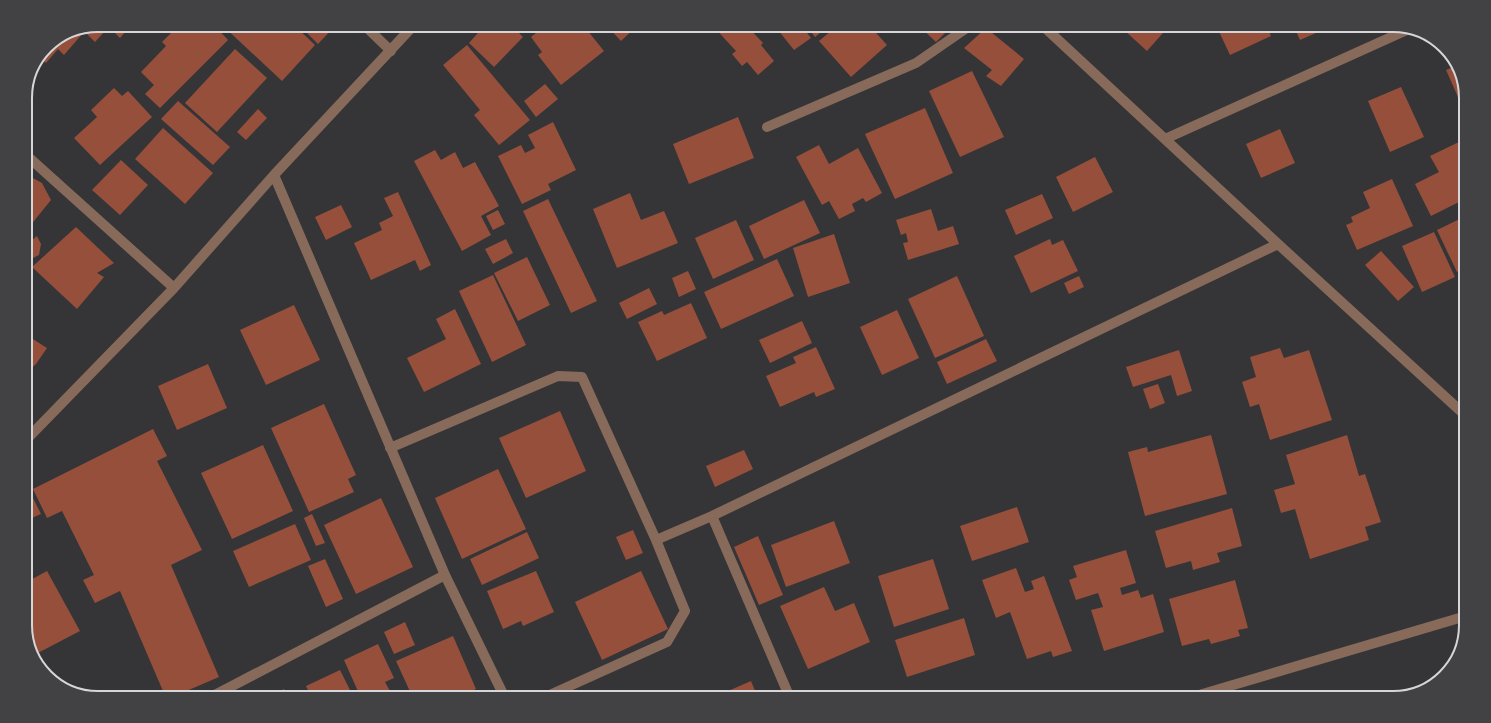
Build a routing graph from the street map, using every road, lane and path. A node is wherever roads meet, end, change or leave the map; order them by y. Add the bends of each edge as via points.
1 (371, 32) edge
2 (408, 32) edge
3 (961, 32) edge
4 (1050, 32) edge
5 (1400, 33) edge
6 (391, 51) junction
7 (767, 126) dead end
8 (1165, 139) junction
9 (32, 160) edge
10 (274, 175) junction
11 (1278, 244) junction
12 (174, 288) junction
13 (1459, 406) edge
14 (32, 434) edge
15 (390, 448) junction
16 (712, 516) junction
17 (656, 540) junction
18 (445, 575) junction
19 (1459, 618) edge
20 (222, 691) edge
21 (502, 691) edge
22 (558, 691) edge
23 (787, 691) edge
24 (1213, 691) edge

1 - 6 street
2 - 6 street
3 - 7 street via 916,62
4 - 8 street
5 - 8 street
6 - 10 street
8 - 11 street
9 - 12 street
10 - 12 street
10 - 15 street
11 - 13 street
11 - 16 street
12 - 14 street
15 - 17 street via 558,376 582,378
15 - 18 street
16 - 17 street
16 - 23 street
17 - 22 street via 684,611 667,642
18 - 20 street
18 - 21 street
19 - 24 street

